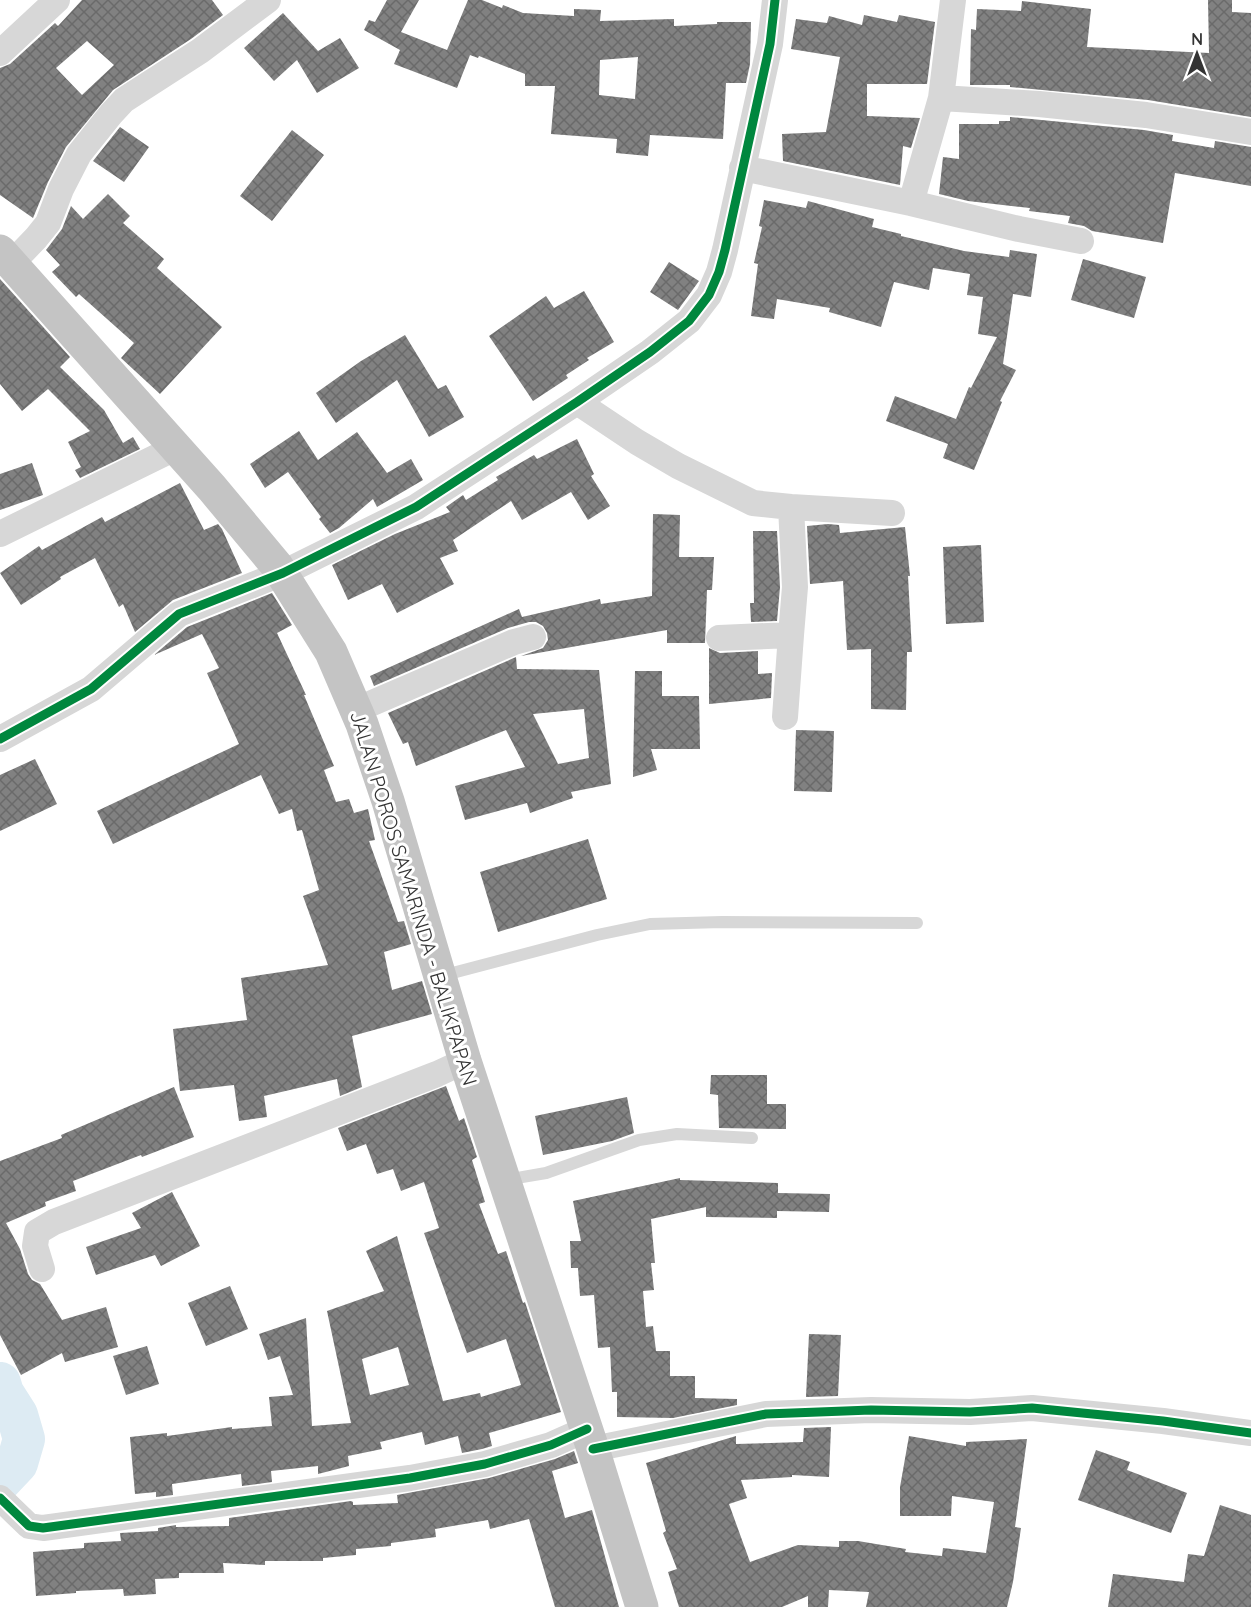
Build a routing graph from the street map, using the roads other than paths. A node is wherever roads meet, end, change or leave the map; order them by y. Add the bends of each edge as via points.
1 (57, 0) edge
2 (268, 0) edge
3 (774, 0) edge
4 (953, 0) edge
5 (0, 53) edge
6 (941, 98) junction
7 (1251, 132) edge
8 (742, 168) junction
9 (911, 203) junction
10 (1081, 241) dead end
11 (6, 257) edge
12 (577, 402) junction
13 (175, 448) junction
14 (791, 507) junction
15 (892, 513) dead end
16 (0, 534) edge
17 (283, 573) junction
18 (791, 635) junction
19 (533, 637) dead end
20 (719, 638) dead end
21 (356, 710) junction
22 (785, 717) dead end
23 (0, 739) edge
24 (917, 923) dead end
25 (440, 976) junction
26 (465, 1061) junction
27 (752, 1138) dead end
28 (504, 1180) junction
29 (42, 1269) dead end
30 (1251, 1433) edge
31 (590, 1439) junction
32 (0, 1498) edge
33 (642, 1607) edge

1 - 5 street
2 - 11 street via 201,51 124,100 79,154 48,223 36,238
3 - 8 street via 770,44
4 - 6 street
6 - 7 street via 1136,114
6 - 9 street
8 - 9 street
8 - 12 street via 719,272 700,309 650,352
9 - 10 street
11 - 13 highway, JALAN POROS SAMARINDA - BALIKPAPAN
12 - 14 street via 678,466 753,503
12 - 17 street via 416,507
13 - 16 street
13 - 17 highway, JALAN POROS SAMARINDA - BALIKPAPAN
14 - 15 street
14 - 18 street via 795,587
17 - 21 highway, JALAN POROS SAMARINDA - BALIKPAPAN via 331,652
17 - 23 street via 179,614 91,689
18 - 20 street
18 - 22 street
19 - 21 street
21 - 25 highway, JALAN POROS SAMARINDA - BALIKPAPAN via 388,801
24 - 25 lane via 650,924
25 - 26 highway, JALAN POROS SAMARINDA - BALIKPAPAN
26 - 28 highway, JALAN POROS SAMARINDA - BALIKPAPAN
26 - 29 street via 54,1222 37,1232 35,1246
27 - 28 lane via 677,1134 639,1140 546,1173
28 - 31 highway, JALAN POROS SAMARINDA - BALIKPAPAN
30 - 31 street via 1032,1408 766,1414
31 - 32 street via 410,1478 43,1528 28,1526
31 - 33 highway, JALAN POROS SAMARINDA - BALIKPAPAN

